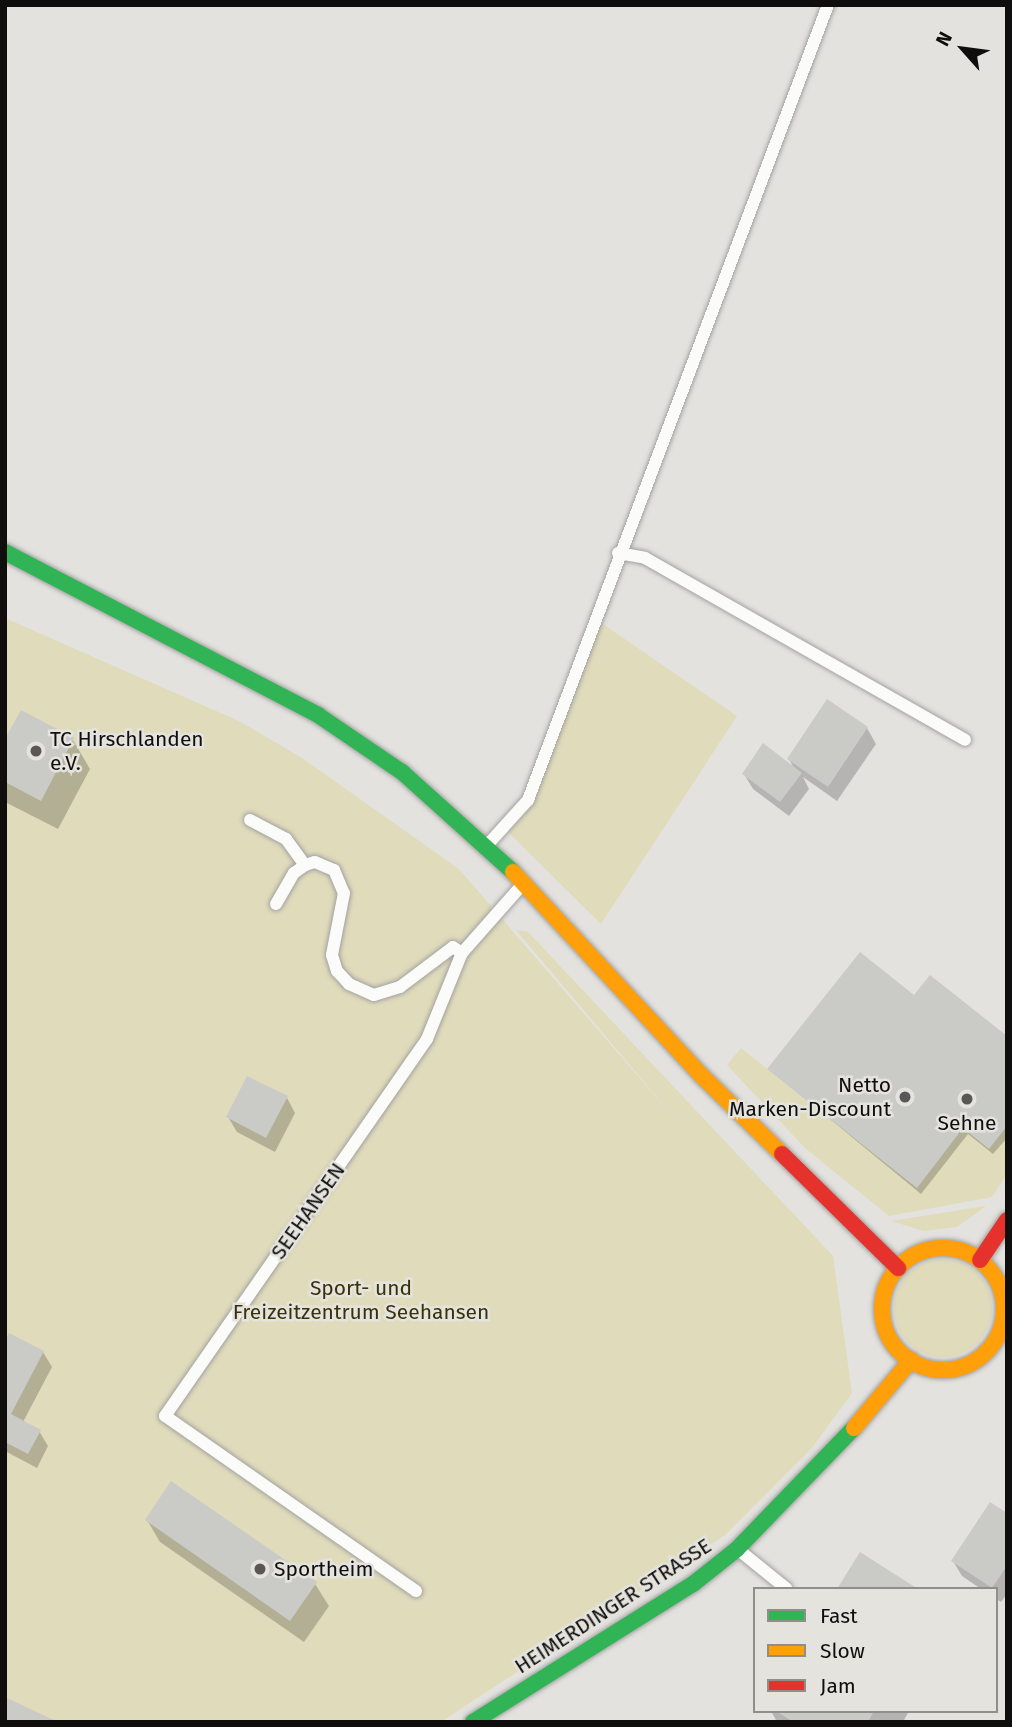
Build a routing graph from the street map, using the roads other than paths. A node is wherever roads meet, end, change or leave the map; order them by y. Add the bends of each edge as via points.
1 (828, 5) edge
2 (5, 552) edge
3 (618, 553) junction
4 (965, 740) dead end
5 (250, 820) dead end
6 (488, 845) junction
7 (305, 865) junction
8 (524, 882) junction
9 (276, 904) dead end
10 (462, 953) junction
11 (1007, 1220) edge
12 (980, 1260) junction
13 (898, 1268) junction
14 (989, 1349) junction
15 (911, 1360) junction
16 (1005, 1363) dead end
17 (737, 1549) junction
18 (784, 1587) edge
19 (416, 1591) dead end
20 (473, 1722) edge

1 - 3 lane
2 - 6 main road via 318,715 402,772
3 - 4 lane via 645,558
3 - 6 lane via 527,800
5 - 7 lane via 286,839
6 - 8 main road
7 - 9 lane via 294,873
7 - 10 lane via 325,865 342,880 344,906 332,955 337,971 349,984 374,995 386,994 453,947
8 - 10 lane, SEEHANSEN
8 - 13 main road via 701,1075
10 - 19 lane, SEEHANSEN via 427,1040 165,1416
11 - 12 main road
12 - 13 main road via 964,1251 940,1247 917,1253
12 - 14 main road via 999,1282 1005,1305 1001,1329
13 - 15 main road via 885,1288 882,1312 894,1346
14 - 15 main road via 970,1364 947,1370
14 - 16 main road
15 - 17 main road, HEIMERDINGER STRASSE via 826,1461
17 - 18 lane
17 - 20 main road, HEIMERDINGER STRASSE via 693,1584

